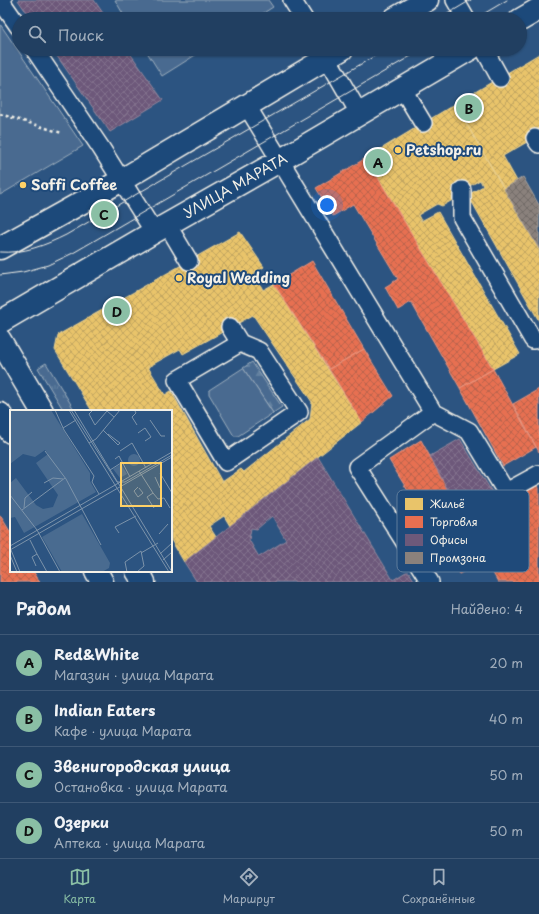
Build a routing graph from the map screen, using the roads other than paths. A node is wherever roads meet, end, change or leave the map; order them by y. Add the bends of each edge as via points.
1 (292, 0) edge
2 (427, 0) edge
3 (455, 0) edge
4 (2, 3) edge
5 (539, 9) edge
6 (300, 12) edge
7 (406, 12) edge
8 (462, 12) edge
9 (527, 16) edge
10 (12, 17) edge
11 (39, 56) edge
12 (324, 56) edge
13 (332, 56) edge
14 (458, 56) edge
15 (488, 56) edge
16 (500, 78) dead end
17 (402, 88) junction
18 (248, 106) junction
19 (359, 113) junction
20 (423, 123) dead end
21 (281, 160) junction
22 (122, 180) junction
23 (462, 190) dead end
24 (160, 228) junction
25 (0, 248) edge
26 (189, 260) dead end
27 (0, 322) edge
28 (230, 328) dead end
29 (0, 340) edge
30 (532, 340) dead end
31 (240, 343) junction
32 (41, 410) edge
33 (433, 412) junction
34 (0, 414) edge
35 (10, 430) edge
36 (539, 474) edge
37 (505, 490) edge
38 (510, 490) edge
39 (397, 530) edge
40 (97, 572) edge
41 (138, 572) edge
42 (424, 572) edge
43 (102, 582) edge
44 (144, 582) edge
45 (430, 582) edge

1 - 6 lane
2 - 7 street
3 - 8 lane
4 - 10 lane
5 - 9 street
11 - 22 lane
12 - 18 street
13 - 19 lane
14 - 17 street, УЛИЦА МАРАТА
15 - 16 lane
17 - 19 street, УЛИЦА МАРАТА
17 - 20 lane
18 - 21 lane
18 - 22 street
19 - 21 street, УЛИЦА МАРАТА
21 - 24 street, УЛИЦА МАРАТА
21 - 33 lane
22 - 24 lane
22 - 25 street
23 - 30 lane via 462,218
24 - 26 lane
24 - 27 street, УЛИЦА МАРАТА
28 - 31 lane
29 - 32 street
31 - 31 lane via 177,380 226,462 299,412 259,351
33 - 37 lane via 469,431
33 - 39 lane via 357,467
34 - 35 street
36 - 38 lane
40 - 43 street
41 - 44 street
42 - 45 lane

